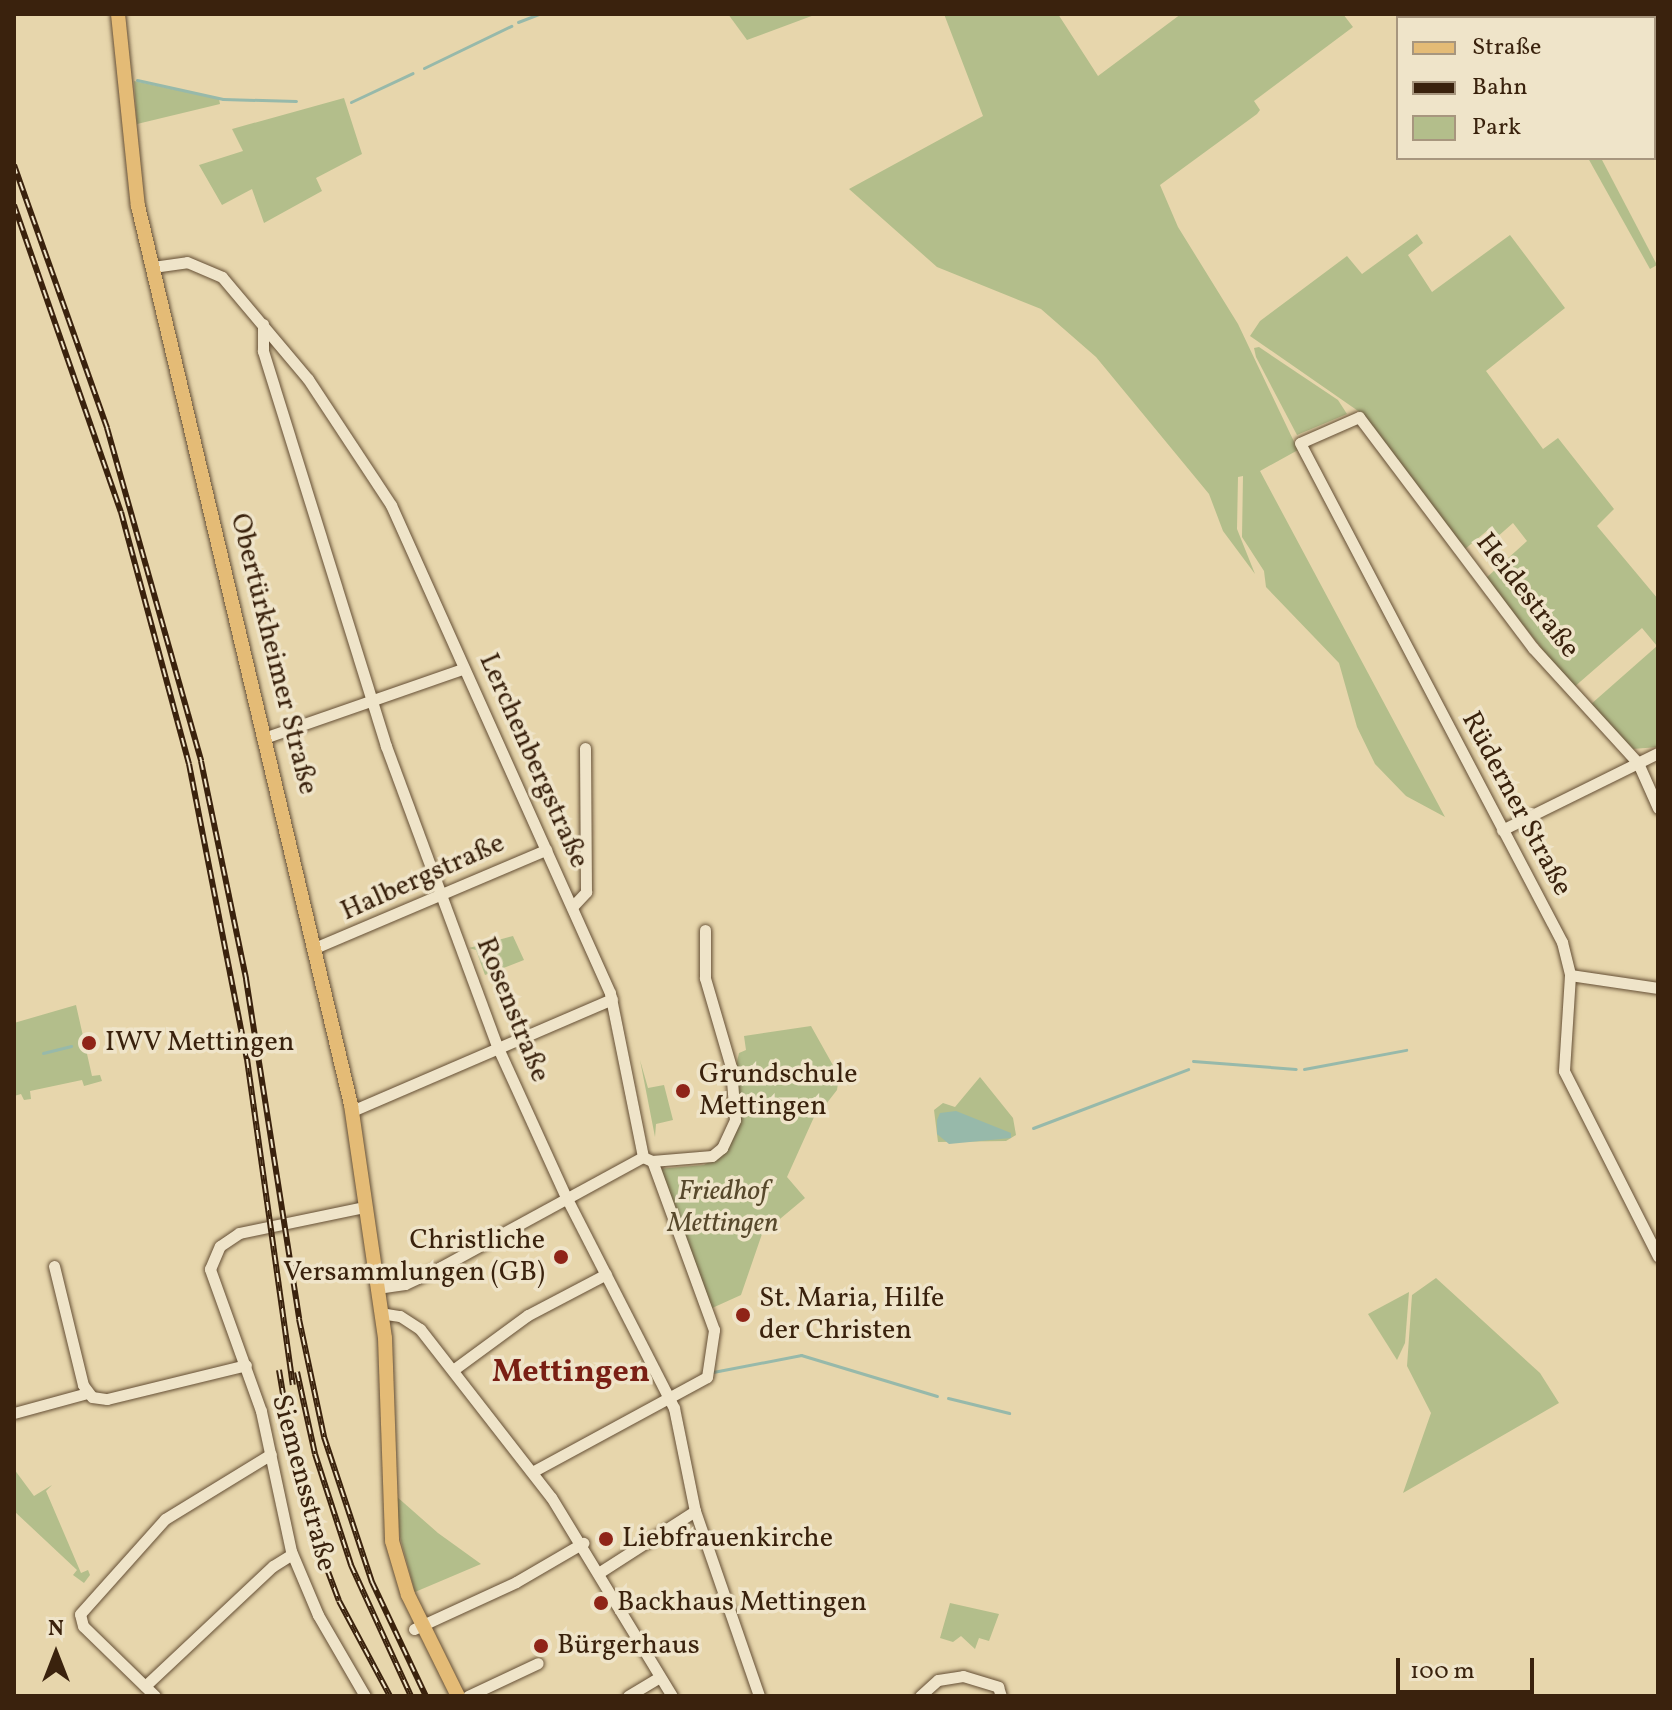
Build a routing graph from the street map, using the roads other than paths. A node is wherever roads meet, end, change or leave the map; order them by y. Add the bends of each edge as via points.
1 (118, 14) edge
2 (153, 267) junction
3 (263, 324) junction
4 (1354, 415) joint
5 (462, 669) junction
6 (370, 700) junction
7 (267, 737) junction
8 (585, 748) dead end
9 (1658, 753) edge
10 (1636, 761) junction
11 (1658, 808) edge
12 (1502, 830) junction
13 (546, 850) junction
14 (442, 896) junction
15 (572, 907) junction
16 (705, 930) dead end
17 (317, 947) junction
18 (1570, 975) junction
19 (1658, 988) edge
20 (612, 999) junction
21 (498, 1048) junction
22 (352, 1111) junction
23 (648, 1159) junction
24 (566, 1197) junction
25 (365, 1207) junction
26 (1658, 1256) edge
27 (54, 1266) dead end
28 (606, 1274) junction
29 (377, 1288) junction
30 (381, 1320) junction
31 (246, 1365) junction
32 (453, 1370) junction
33 (91, 1395) junction
34 (670, 1399) junction
35 (14, 1413) edge
36 (271, 1454) junction
37 (532, 1472) junction
38 (695, 1511) junction
39 (583, 1543) junction
40 (292, 1554) junction
41 (600, 1572) junction
42 (418, 1627) junction
43 (538, 1663) dead end
44 (660, 1677) junction
45 (145, 1686) junction
46 (155, 1696) edge
47 (365, 1696) edge
48 (449, 1696) edge
49 (458, 1696) edge
50 (468, 1696) edge
51 (628, 1696) edge
52 (672, 1696) edge
53 (759, 1696) edge
54 (920, 1696) edge
55 (1001, 1696) edge

1 - 2 main road, Obertürkheimer Straße via 132,174
2 - 3 street, Lerchenbergstraße via 187,262 208,268
2 - 7 main road, Obertürkheimer Straße
3 - 5 street, Lerchenbergstraße via 314,387 378,483 422,569
3 - 6 street, Rosenstraße via 263,351
4 - 10 street, Heidestraße via 1379,437 1527,640
4 - 12 street, Rüderner Straße via 1300,443 1301,449
5 - 6 street
5 - 13 street, Lerchenbergstraße via 469,672
6 - 7 street
6 - 14 street, Rosenstraße
7 - 17 main road, Obertürkheimer Straße
8 - 15 street via 586,892
9 - 10 street
10 - 11 street, Heidestraße
10 - 12 street
12 - 18 street, Rüderner Straße via 1559,934
13 - 14 street, Halbergstraße
13 - 15 street, Lerchenbergstraße
14 - 17 street, Halbergstraße
14 - 21 street, Rosenstraße
15 - 20 street, Lerchenbergstraße
16 - 23 street via 705,978 731,1067 735,1120 715,1155
17 - 22 main road, Obertürkheimer Straße
18 - 19 street
18 - 26 street, Rüderner Straße via 1561,1047 1566,1078
20 - 21 street
20 - 23 street, Lerchenbergstraße
21 - 22 street
21 - 24 street, Rosenstraße
22 - 25 main road, Obertürkheimer Straße
23 - 24 street
23 - 34 street, Lerchenbergstraße via 714,1332 705,1379
24 - 28 street, Rosenstraße
24 - 29 street via 441,1267 405,1284
25 - 29 main road, Obertürkheimer Straße
25 - 31 street, Siemensstraße via 242,1232 217,1250 211,1277
27 - 33 street
28 - 32 street via 528,1315
28 - 34 street, Rosenstraße
29 - 30 main road, Obertürkheimer Straße
30 - 32 street via 417,1325
30 - 42 main road, Obertürkheimer Straße via 382,1531 395,1582
31 - 33 street via 110,1399
31 - 36 street, Siemensstraße
32 - 37 street
33 - 35 street
34 - 37 street
34 - 38 street, Rosenstraße
36 - 40 street, Siemensstraße
36 - 45 street via 165,1519 79,1617
37 - 39 street
38 - 41 street
38 - 53 street, Rosenstraße
39 - 41 street
39 - 42 street via 531,1574
40 - 45 street
40 - 47 street, Siemensstraße via 318,1615
41 - 44 street
42 - 48 main road
42 - 49 main road
43 - 50 street
44 - 51 street
44 - 52 street
45 - 46 street
54 - 55 street via 938,1680 963,1676 998,1687

